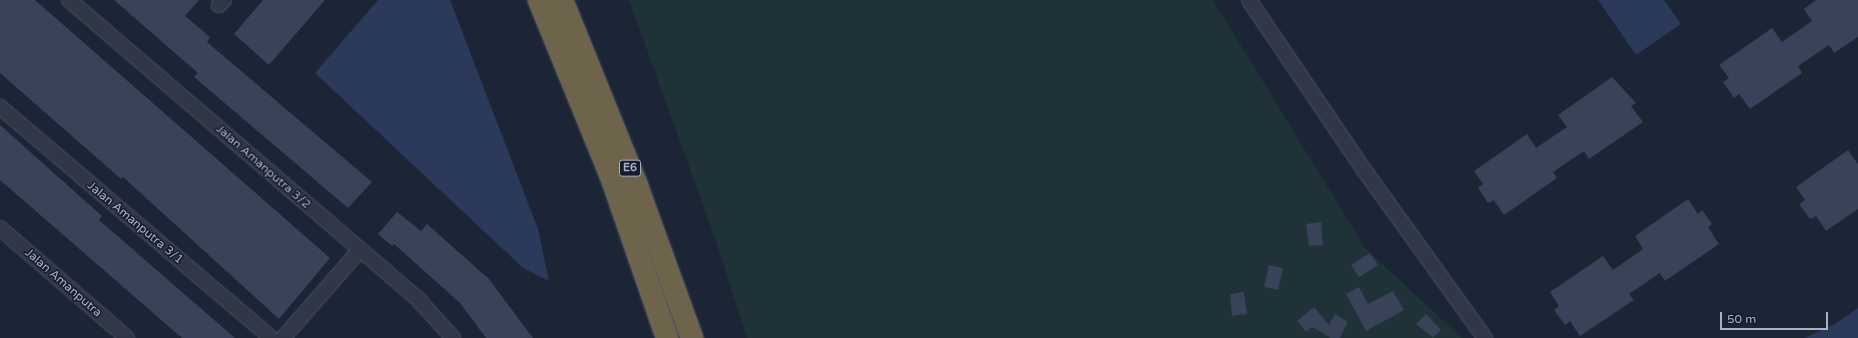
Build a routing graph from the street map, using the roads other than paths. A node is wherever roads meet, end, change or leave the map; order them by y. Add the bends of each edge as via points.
1 (69, 0) edge
2 (539, 0) edge
3 (562, 0) edge
4 (1249, 0) edge
5 (0, 107) edge
6 (0, 228) edge
7 (360, 250) junction
8 (126, 338) edge
9 (271, 338) edge
10 (282, 338) edge
11 (453, 338) edge
12 (667, 338) edge
13 (692, 338) edge
14 (1485, 338) edge

1 - 7 street, Jalan Amanputra 3/2
2 - 12 highway, E6 via 612,179
3 - 13 highway, E6 via 637,186
4 - 14 street via 1362,166
5 - 9 street, Jalan Amanputra 3/1
6 - 8 street, Jalan Amanputra
7 - 10 street
7 - 11 street, Jalan Amanputra 3/2 via 417,298

